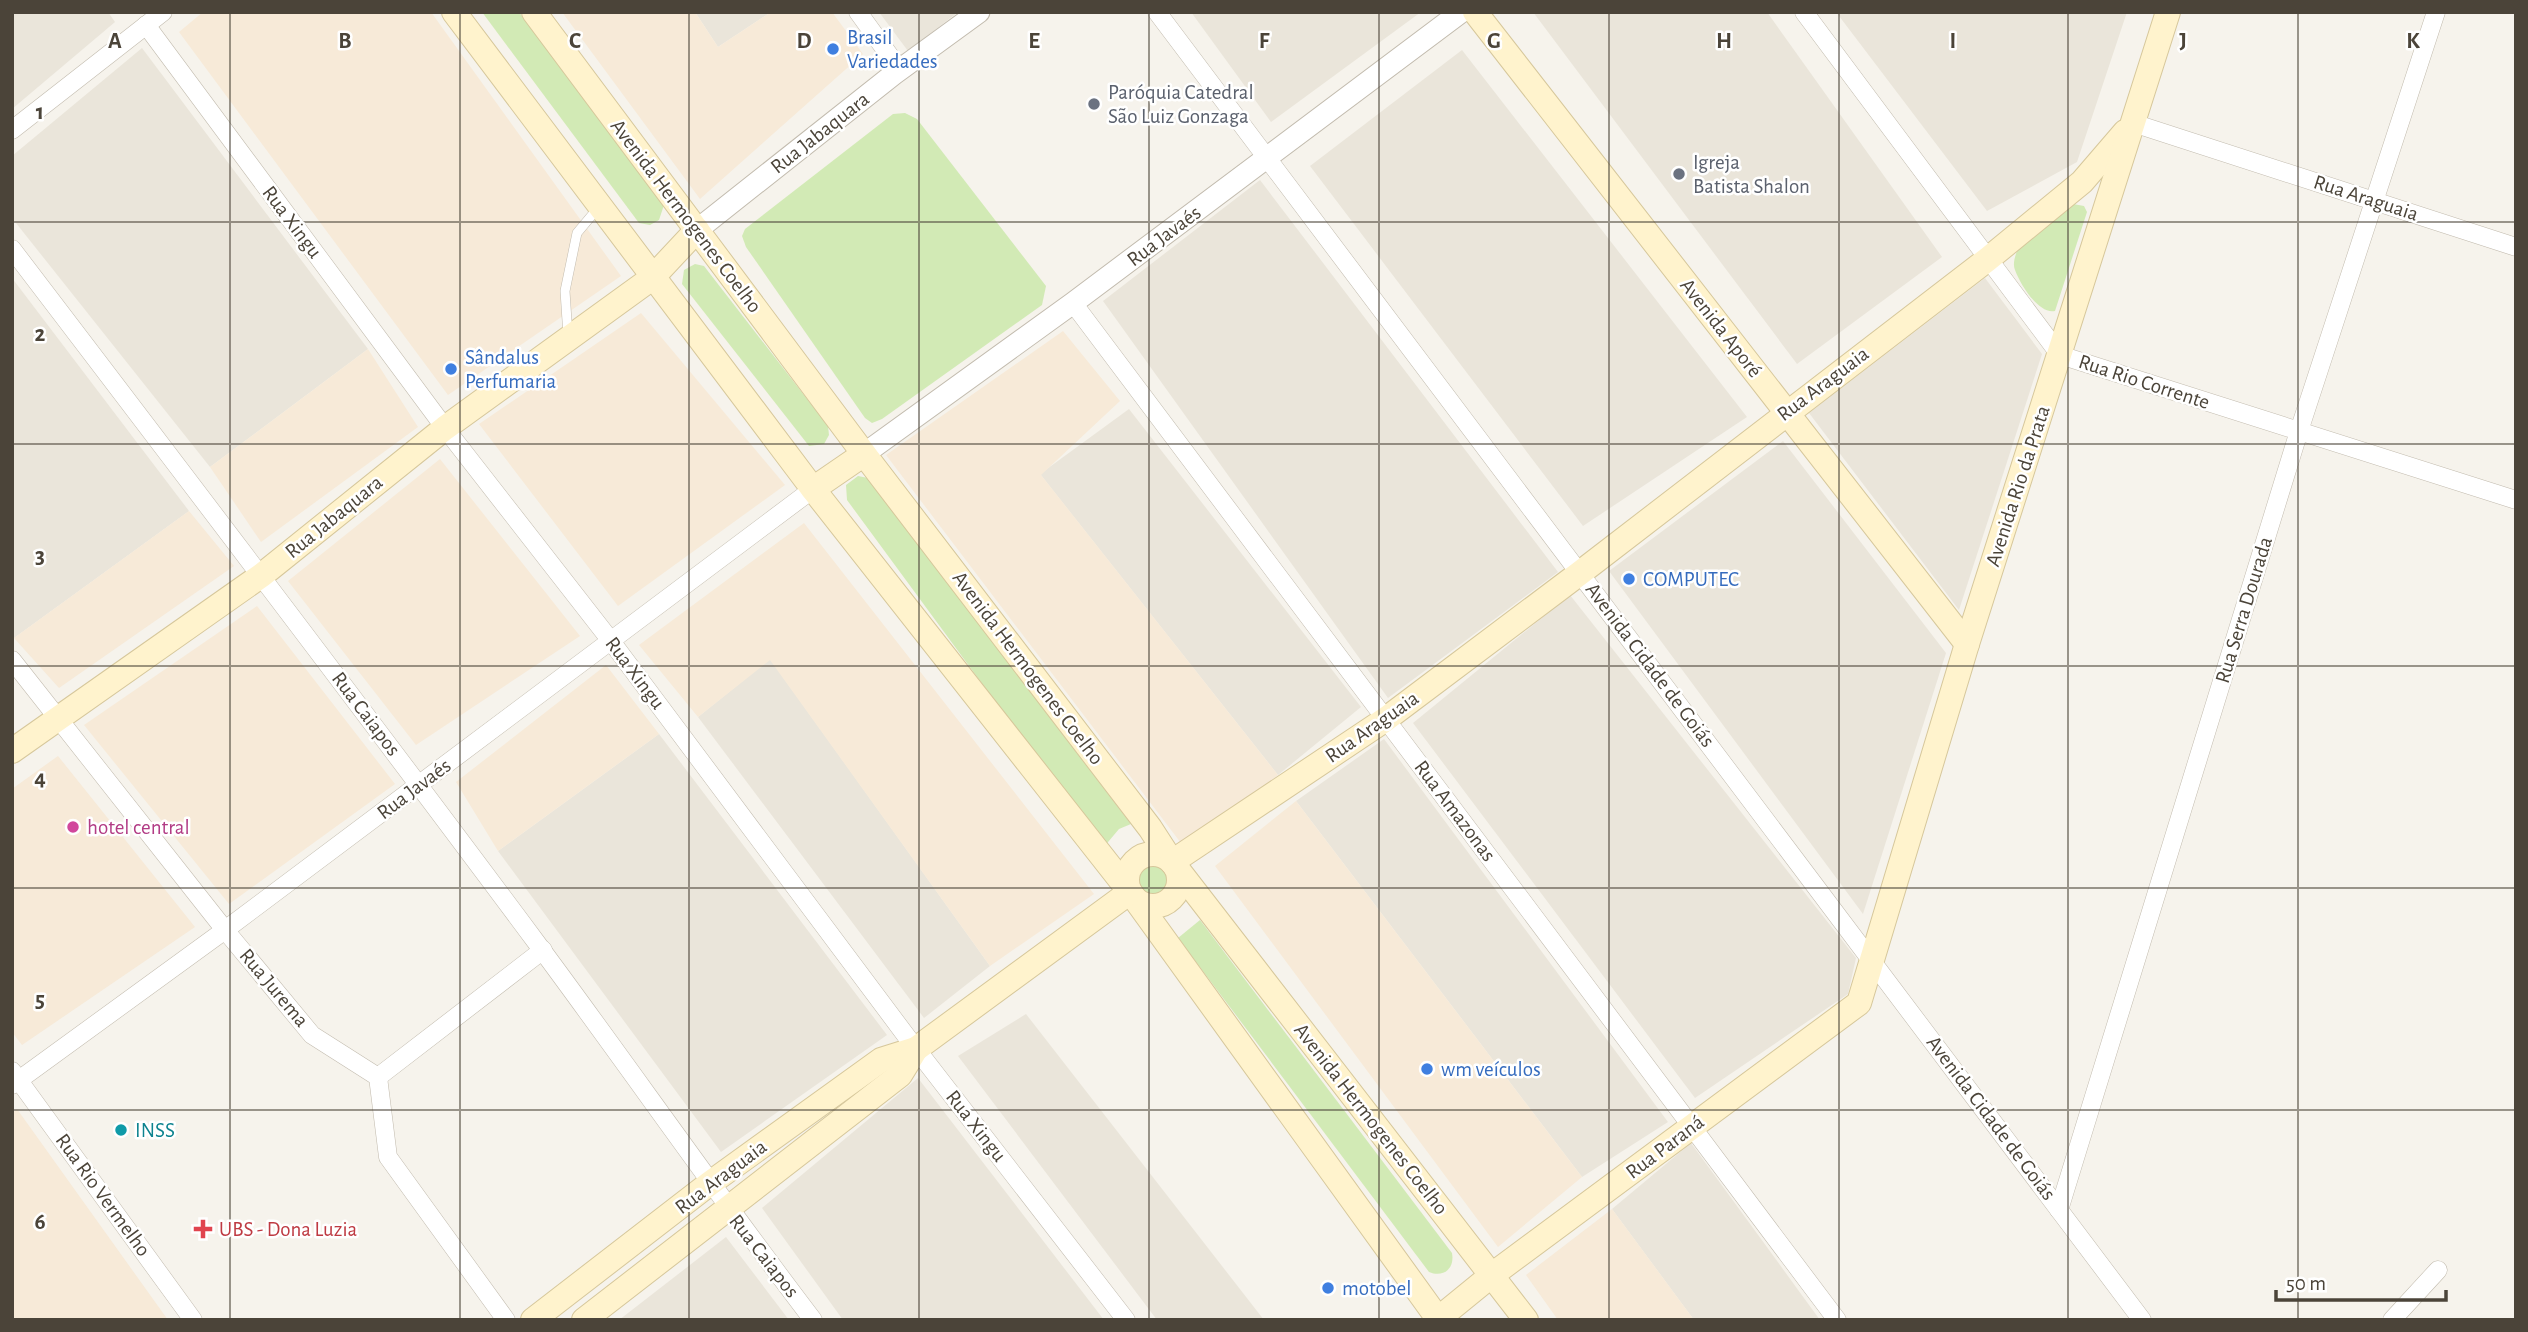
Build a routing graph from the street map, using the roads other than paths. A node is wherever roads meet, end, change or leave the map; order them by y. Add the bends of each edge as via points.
1 (163, 12) edge
2 (454, 12) edge
3 (534, 12) edge
4 (858, 12) edge
5 (979, 12) edge
6 (1157, 12) edge
7 (1461, 12) edge
8 (1475, 12) edge
9 (1804, 12) edge
10 (2168, 12) edge
11 (2436, 12) edge
12 (146, 25) junction
13 (900, 70) junction
14 (2133, 123) junction
15 (12, 130) edge
16 (1268, 159) junction
17 (2376, 201) junction
18 (599, 207) junction
19 (697, 230) junction
20 (2516, 247) edge
21 (12, 249) edge
22 (1988, 259) junction
23 (652, 278) junction
24 (1073, 303) junction
25 (568, 340) junction
26 (2060, 355) junction
27 (1786, 412) junction
28 (445, 428) junction
29 (2299, 431) junction
30 (864, 453) junction
31 (814, 489) junction
32 (2516, 500) edge
33 (1580, 573) junction
34 (261, 575) junction
35 (611, 641) junction
36 (1967, 644) junction
37 (12, 660) edge
38 (55, 718) junction
39 (1386, 719) junction
40 (12, 751) edge
41 (419, 785) junction
42 (1172, 862) junction
43 (1130, 892) junction
44 (225, 930) junction
45 (542, 950) junction
46 (1873, 961) junction
47 (916, 1048) junction
48 (378, 1077) junction
49 (15, 1079) edge
50 (1693, 1126) junction
51 (709, 1184) junction
52 (729, 1210) junction
53 (2059, 1210) junction
54 (2438, 1270) dead end
55 (1492, 1275) junction
56 (1438, 1319) edge
57 (193, 1320) edge
58 (506, 1320) edge
59 (533, 1320) edge
60 (584, 1320) edge
61 (813, 1320) edge
62 (1126, 1320) edge
63 (1526, 1320) edge
64 (1837, 1320) edge
65 (2142, 1320) edge
66 (2392, 1320) edge

1 - 12 street
2 - 18 main road
3 - 19 main road, Avenida Hermogenes Coelho
4 - 13 street
5 - 13 street, Rua Jabaquara
6 - 16 street, Avenida Cidade de Goiás
7 - 16 street, Rua Javaés
8 - 27 main road, Avenida Aporé
9 - 22 street, Rua Rio Corrente
10 - 14 main road, Avenida Rio da Prata
11 - 17 street, Rua Serra Dourada
12 - 15 street
12 - 28 street, Rua Xingu
13 - 19 street, Rua Jabaquara
14 - 17 street, Rua Araguaia
14 - 22 main road, Rua Araguaia via 2082,182
14 - 26 main road, Avenida Rio da Prata
16 - 24 street, Rua Javaés
16 - 33 street, Avenida Cidade de Goiás
17 - 20 street, Rua Araguaia
17 - 29 street, Rua Serra Dourada
18 - 23 main road
18 - 25 lane via 577,233 565,291
19 - 23 main road, Rua Jabaquara
19 - 30 main road, Avenida Hermogenes Coelho
21 - 34 street, Rua Caiapos
22 - 26 street, Rua Rio Corrente
22 - 27 main road, Rua Araguaia
23 - 25 main road, Rua Jabaquara
23 - 31 main road
24 - 30 street, Rua Javaés
24 - 39 street, Rua Amazonas
25 - 28 main road, Rua Jabaquara
26 - 29 street, Rua Rio Corrente
26 - 36 main road, Avenida Rio da Prata
27 - 33 main road, Rua Araguaia
27 - 36 main road, Avenida Aporé
28 - 34 main road, Rua Jabaquara
28 - 35 street, Rua Xingu
29 - 32 street, Rua Rio Corrente
29 - 53 street, Rua Serra Dourada
30 - 31 main road
30 - 42 main road, Avenida Hermogenes Coelho
31 - 35 street, Rua Javaés
31 - 43 main road
33 - 39 main road, Rua Araguaia
33 - 46 street, Avenida Cidade de Goiás
34 - 38 main road, Rua Jabaquara
34 - 41 street, Rua Caiapos
35 - 41 street, Rua Javaés
35 - 47 street, Rua Xingu
36 - 46 main road, Avenida Rio da Prata
37 - 38 street, Rua Jurema
38 - 40 main road, Rua Jabaquara
38 - 44 street, Rua Jurema
39 - 42 main road, Rua Araguaia
39 - 50 street, Rua Amazonas
41 - 44 street, Rua Javaés
41 - 45 street, Rua Caiapos
42 - 43 main road via 1155,854 1137,859 1127,874
42 - 43 main road via 1179,880 1177,890 1165,902 1142,904
42 - 55 main road, Avenida Hermogenes Coelho
43 - 47 main road, Rua Araguaia
43 - 56 main road
44 - 48 street, Rua Jurema via 313,1035
44 - 49 street, Rua Javaés
45 - 48 street
45 - 51 street, Rua Caiapos
46 - 50 main road, Rua Paraná via 1858,1003
46 - 53 street, Avenida Cidade de Goiás
47 - 51 main road, Rua Araguaia via 881,1060
47 - 52 main road, Rua Araguaia via 900,1075
47 - 62 street, Rua Xingu
48 - 58 street via 388,1157
49 - 57 street, Rua Rio Vermelho
50 - 55 main road, Rua Paraná
50 - 64 street, Rua Amazonas
51 - 52 street, Rua Caiapos
51 - 59 main road, Rua Araguaia
52 - 60 main road, Rua Araguaia
52 - 61 street, Rua Caiapos
53 - 65 street, Avenida Cidade de Goiás
54 - 66 street
55 - 56 main road, Rua Paraná
55 - 63 main road, Avenida Hermogenes Coelho

